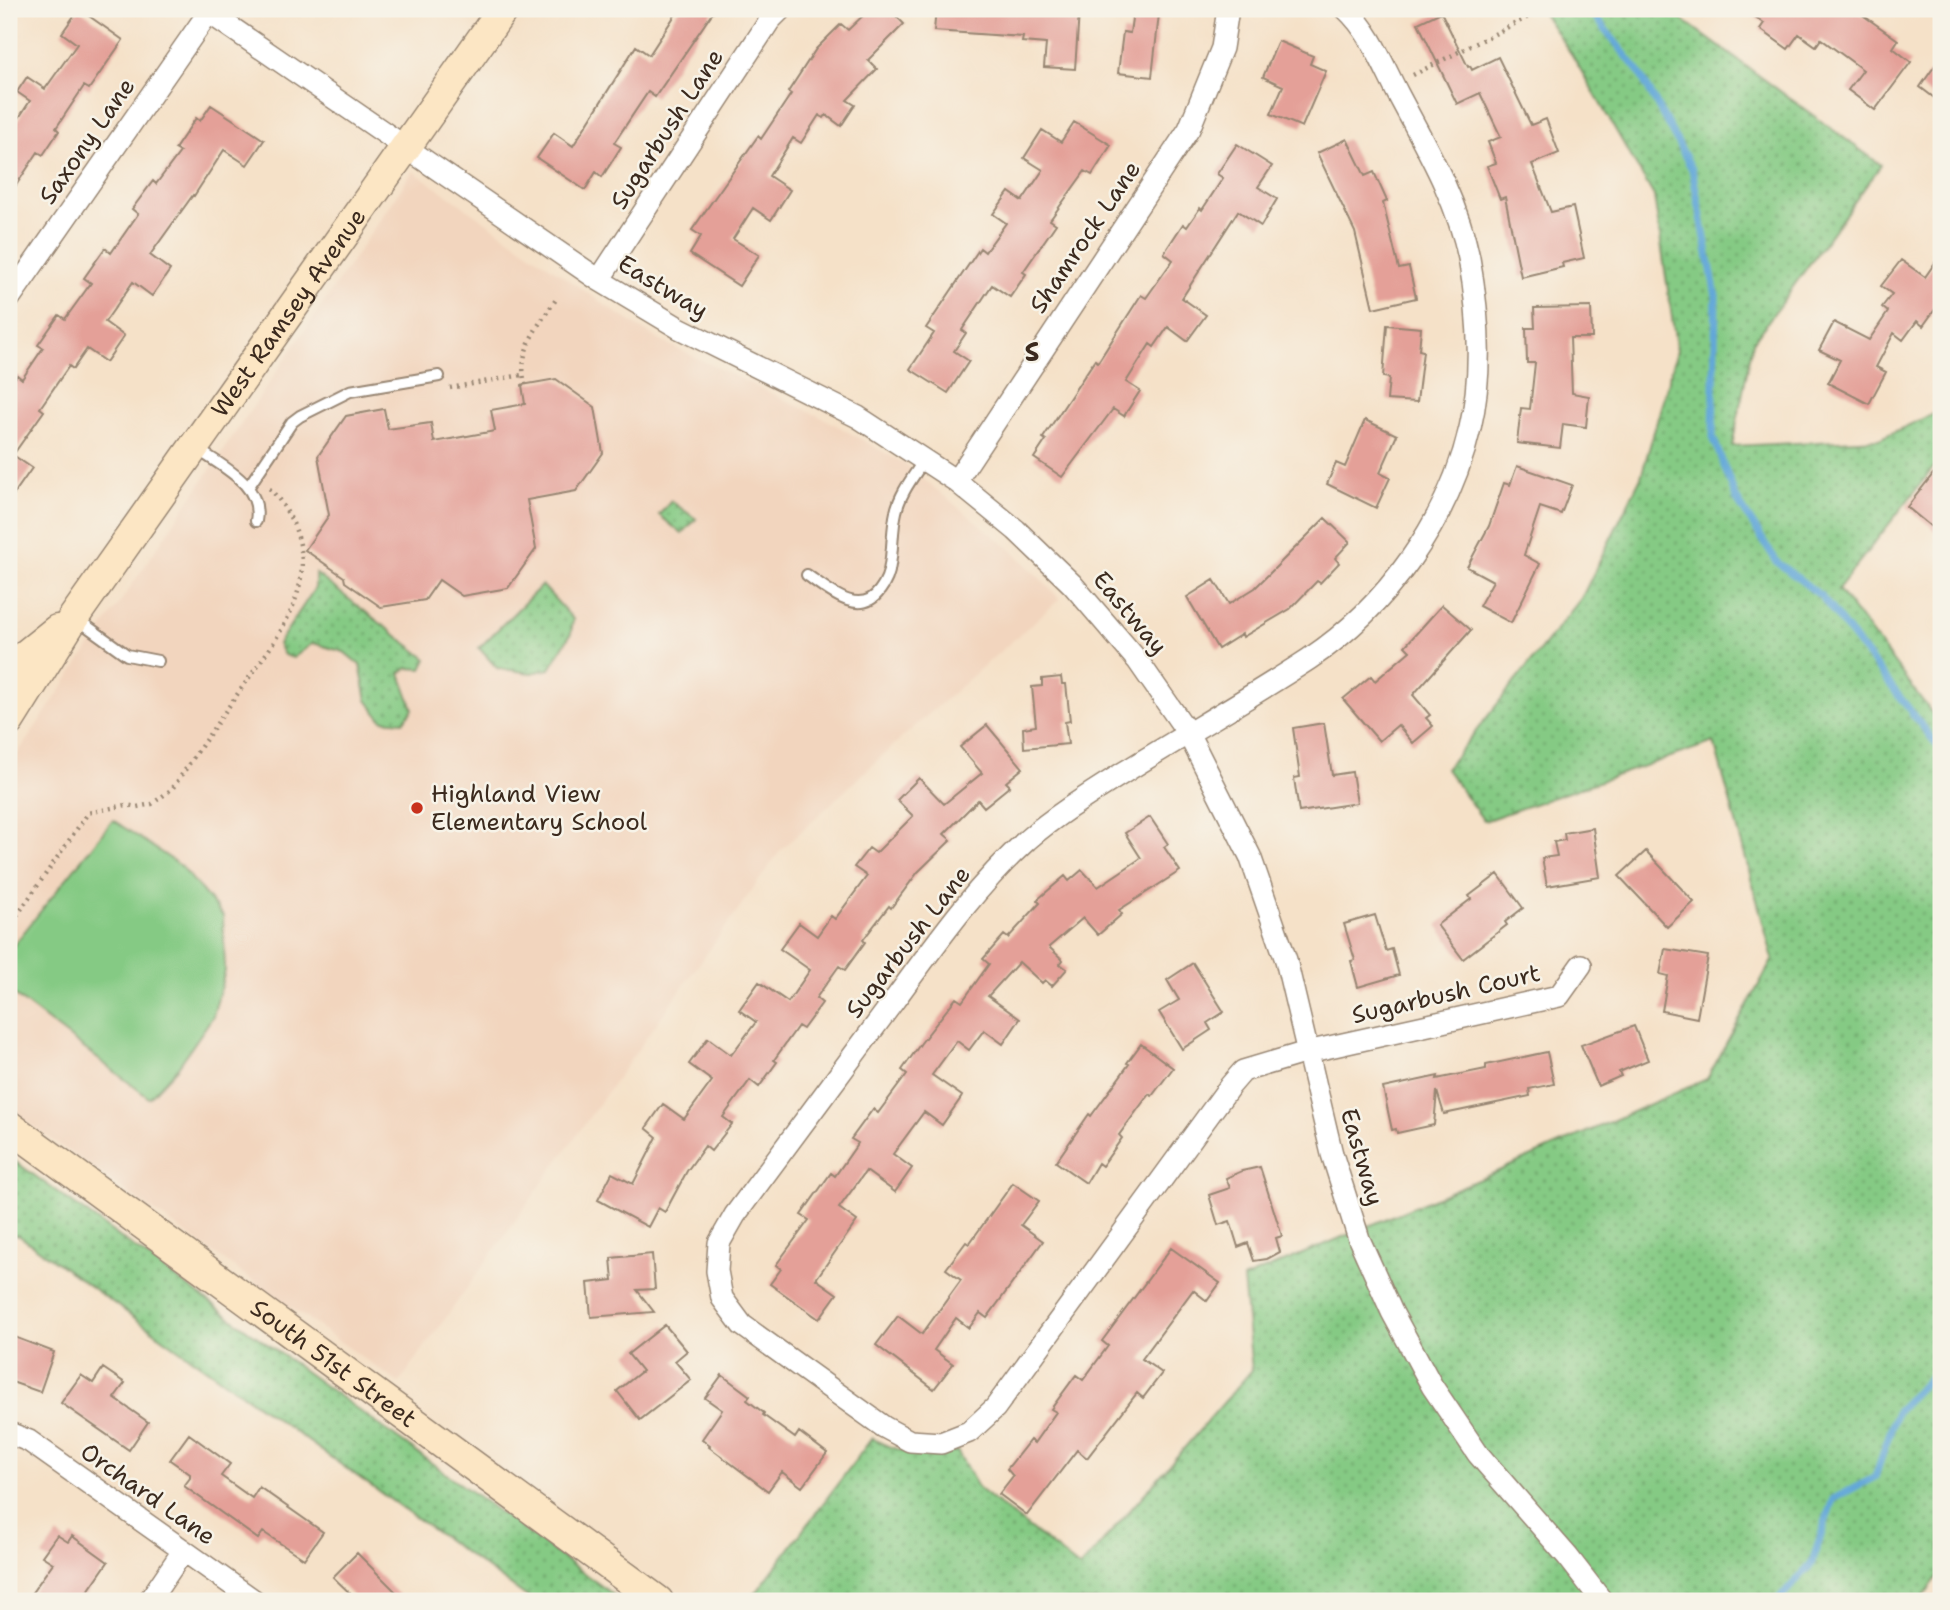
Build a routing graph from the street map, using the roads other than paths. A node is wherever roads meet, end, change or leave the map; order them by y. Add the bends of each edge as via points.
1 (503, 9) edge
2 (781, 9) edge
3 (1228, 9) edge
4 (1346, 9) edge
5 (208, 10) edge
6 (406, 147) junction
7 (599, 279) junction
8 (9, 299) edge
9 (439, 376) dead end
10 (194, 447) junction
11 (924, 460) junction
12 (252, 481) junction
13 (956, 481) junction
14 (256, 521) dead end
15 (807, 575) dead end
16 (74, 617) junction
17 (158, 661) dead end
18 (9, 675) edge
19 (9, 721) edge
20 (1188, 733) junction
21 (1581, 965) dead end
22 (1307, 1052) junction
23 (9, 1126) edge
24 (9, 1433) edge
25 (183, 1551) junction
26 (149, 1601) edge
27 (256, 1601) edge
28 (658, 1601) edge
29 (1602, 1601) edge

1 - 6 street, West Ramsey Avenue
2 - 7 street, Sugarbush Lane
3 - 13 street, Shamrock Lane via 1222,48 1188,129
4 - 20 street, Sugarbush Lane via 1357,19 1394,85 1463,229 1478,330 1471,428 1429,532 1391,584 1352,626 1311,658
5 - 6 street, Eastway
5 - 8 street, Saxony Lane
6 - 7 street, Eastway
6 - 10 street, West Ramsey Avenue
7 - 11 street, Eastway via 679,328 858,417
9 - 12 lane via 350,391 308,412 292,422
10 - 12 lane
10 - 16 street, West Ramsey Avenue
11 - 13 street, Eastway
11 - 15 lane via 897,508 890,568 875,597 856,603
12 - 14 lane
13 - 20 street, Eastway via 1072,584 1138,661
16 - 17 lane via 127,655
16 - 18 street, West Ramsey Avenue via 22,658
16 - 19 street, West Ramsey Avenue
20 - 22 street, Eastway via 1250,856 1286,960
20 - 22 street, Sugarbush Lane via 1038,832 977,892 735,1215 719,1243 717,1271 722,1298 742,1325 884,1427 910,1441 941,1443 969,1432 995,1408 1230,1086 1244,1071
21 - 22 street, Sugarbush Court via 1559,996
22 - 29 street, Eastway via 1359,1239 1426,1376 1478,1454
23 - 28 street, South 51st Street
24 - 25 street, Orchard Lane via 29,1441
25 - 26 street
25 - 27 street, Orchard Lane

